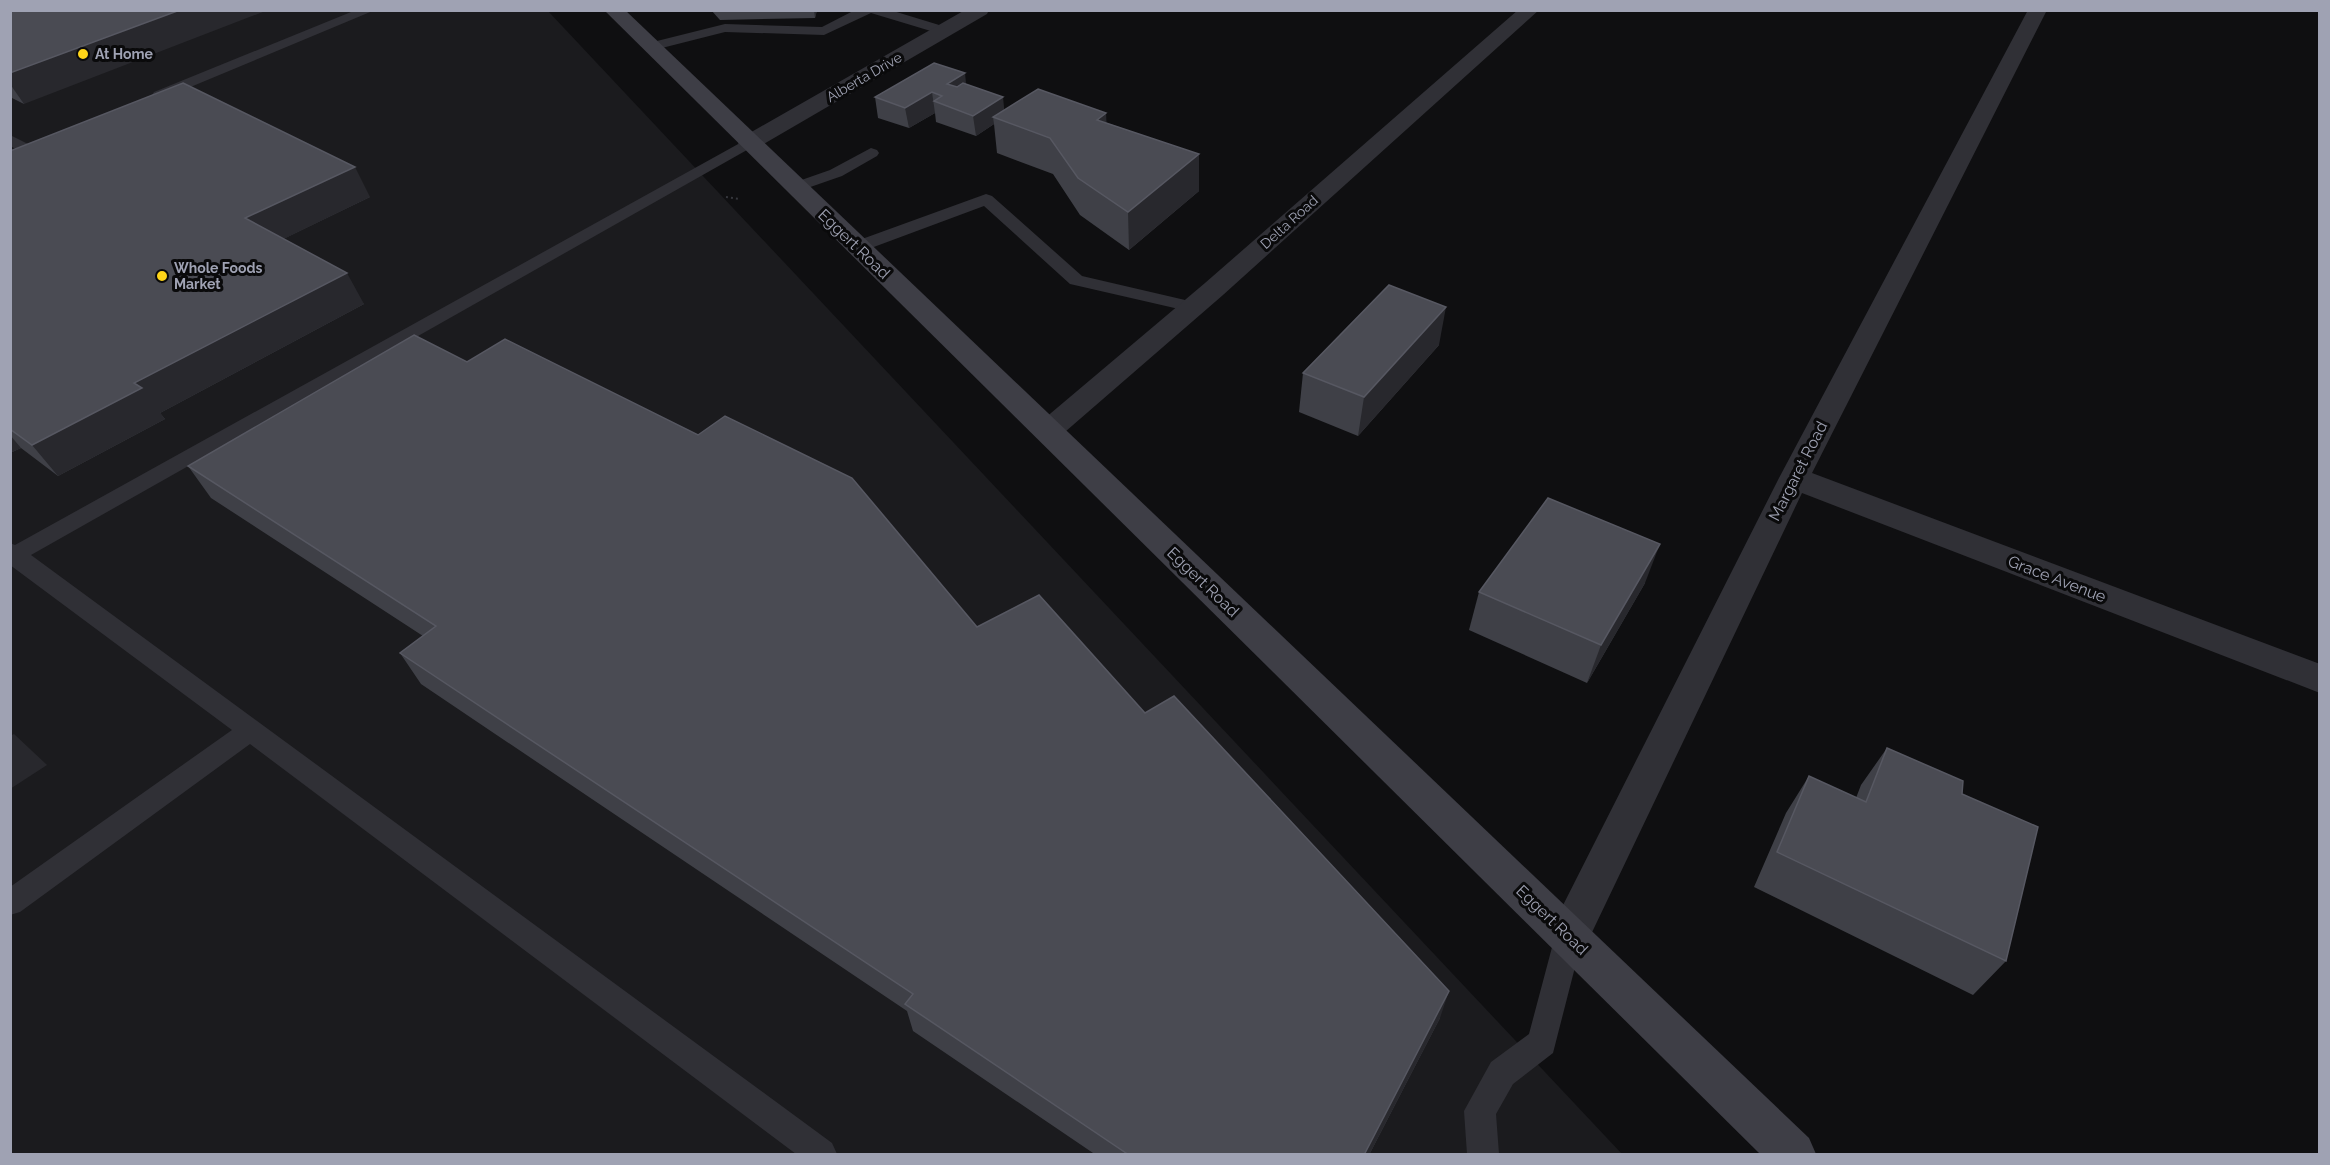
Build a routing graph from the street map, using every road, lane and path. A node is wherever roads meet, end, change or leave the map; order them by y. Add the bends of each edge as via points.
1 (369, 10) edge
2 (613, 10) edge
3 (867, 10) edge
4 (874, 10) edge
5 (980, 10) edge
6 (1530, 10) edge
7 (2038, 10) edge
8 (944, 31) junction
9 (650, 47) junction
10 (147, 100) edge
11 (10, 139) edge
12 (749, 143) junction
13 (871, 153) dead end
14 (10, 156) edge
15 (796, 187) junction
16 (857, 247) junction
17 (1192, 307) junction
18 (1048, 431) junction
19 (1794, 478) junction
20 (12, 554) edge
21 (2319, 679) edge
22 (252, 729) junction
23 (10, 903) edge
24 (1569, 936) junction
25 (821, 1155) edge
26 (1483, 1155) edge
27 (1793, 1155) edge

1 - 10 lane
2 - 9 street, Eggert Road
3 - 9 lane via 824,31 725,28
4 - 8 lane
5 - 8 street, Alberta Drive
6 - 17 street, Delta Road
7 - 19 street, Margaret Road
8 - 12 street, Alberta Drive
9 - 12 street, Eggert Road
11 - 14 lane via 33,147
12 - 15 street, Eggert Road
12 - 20 lane
13 - 15 lane via 836,173
15 - 16 street, Eggert Road
16 - 17 lane via 986,199 1076,280
16 - 18 street, Eggert Road
17 - 18 street, Delta Road
18 - 24 street, Eggert Road
19 - 21 street, Grace Avenue
19 - 24 street, Margaret Road
20 - 22 lane
22 - 23 lane
22 - 25 lane
24 - 26 lane via 1542,1043 1502,1073 1480,1111
24 - 27 street, Eggert Road

